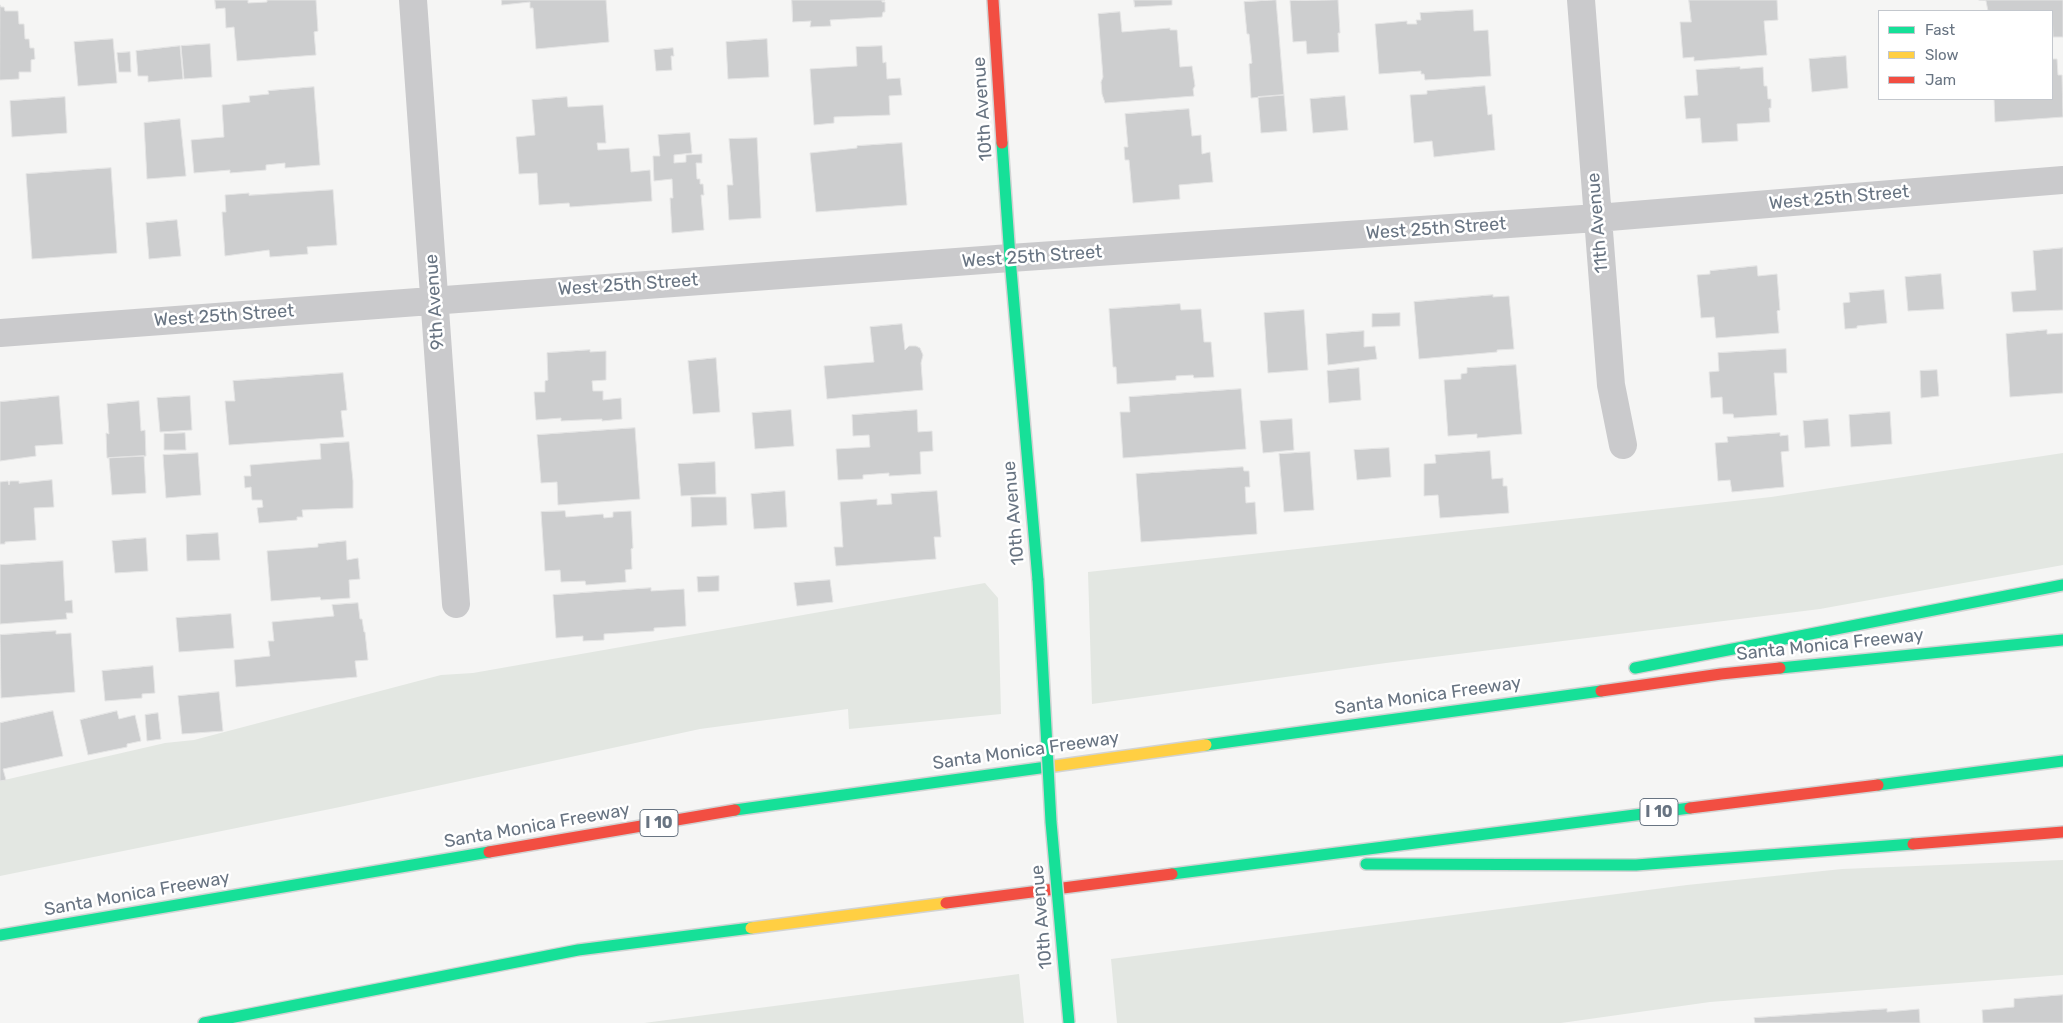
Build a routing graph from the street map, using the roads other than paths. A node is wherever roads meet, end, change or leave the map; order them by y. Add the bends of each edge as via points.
1 (412, 0) edge
2 (993, 0) edge
3 (1580, 0) edge
4 (2063, 180) edge
5 (1597, 218) junction
6 (1010, 258) junction
7 (435, 299) junction
8 (0, 333) edge
9 (1624, 445) dead end
10 (2063, 586) edge
11 (456, 604) dead end
12 (2063, 640) edge
13 (1624, 670) dead end
14 (1516, 691) dead end
15 (1321, 729) junction
16 (2063, 760) edge
17 (2063, 832) edge
18 (1254, 864) junction
19 (0, 935) edge
20 (204, 1023) edge
21 (1069, 1023) edge

1 - 7 street, 9th Avenue
2 - 6 main road, 10th Avenue
3 - 5 street, 11th Avenue
4 - 5 street, West 25th Street
5 - 6 street, West 25th Street
5 - 9 street, 11th Avenue via 1611,384
6 - 7 street, West 25th Street
6 - 21 main road, 10th Avenue, bridge via 1038,580 1051,822
7 - 8 street, West 25th Street
7 - 11 street, 9th Avenue
10 - 13 main road
12 - 15 main road, Santa Monica Freeway / I 10 via 1721,674
14 - 15 main road
15 - 19 main road, Santa Monica Freeway / I 10 via 760,806
16 - 18 main road, I 10
17 - 18 main road via 1636,865
18 - 20 main road, I 10 via 578,950

